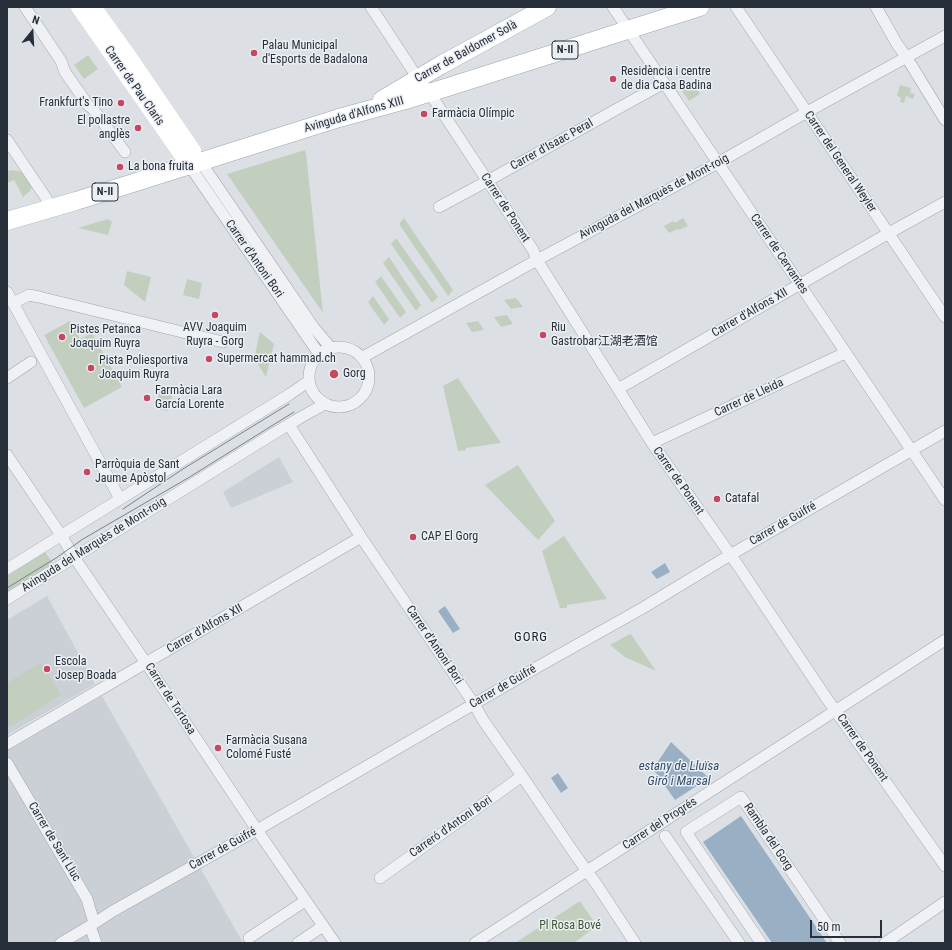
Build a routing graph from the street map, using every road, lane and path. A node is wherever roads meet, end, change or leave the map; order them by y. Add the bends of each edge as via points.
1 (25, 7) edge
2 (79, 7) edge
3 (93, 7) edge
4 (370, 7) edge
5 (547, 7) edge
6 (613, 7) edge
7 (700, 7) edge
8 (736, 7) edge
9 (876, 7) edge
10 (628, 30) junction
11 (945, 36) edge
12 (907, 58) junction
13 (426, 82) junction
14 (664, 83) junction
15 (807, 112) junction
16 (945, 120) edge
17 (7, 140) edge
18 (125, 152) dead end
19 (194, 163) junction
20 (718, 163) junction
21 (488, 181) junction
22 (945, 202) edge
23 (439, 207) dead end
24 (50, 208) junction
25 (7, 221) edge
26 (889, 233) junction
27 (536, 260) junction
28 (799, 285) junction
29 (7, 292) edge
30 (13, 303) junction
31 (945, 317) edge
32 (223, 342) dead end
33 (331, 348) junction
34 (845, 352) junction
35 (320, 354) junction
36 (363, 357) junction
37 (31, 362) dead end
38 (7, 378) edge
39 (309, 381) junction
40 (618, 389) junction
41 (325, 404) junction
42 (289, 425) junction
43 (945, 431) edge
44 (652, 443) junction
45 (911, 450) junction
46 (7, 455) edge
47 (120, 499) junction
48 (945, 500) edge
49 (61, 535) junction
50 (361, 537) junction
51 (730, 555) junction
52 (74, 557) junction
53 (7, 569) edge
54 (7, 600) edge
55 (945, 640) edge
56 (146, 663) junction
57 (474, 704) junction
58 (836, 710) junction
59 (7, 744) edge
60 (7, 763) edge
61 (522, 776) junction
62 (257, 830) junction
63 (665, 836) dead end
64 (945, 866) edge
65 (587, 870) junction
66 (380, 878) dead end
67 (305, 901) junction
68 (945, 902) edge
69 (92, 925) junction
70 (323, 926) junction
71 (249, 938) dead end
72 (61, 943) edge
73 (96, 943) edge
74 (298, 943) edge
75 (335, 943) edge
76 (475, 943) edge
77 (635, 943) edge
78 (739, 943) edge
79 (761, 943) edge
80 (840, 943) edge
81 (885, 943) edge

1 - 18 street via 61,61 65,72
2 - 19 street, Carrer de Pau Claris
3 - 19 street, Carrer de Pau Claris via 129,57
4 - 13 street, Carrer de Ponent
5 - 13 main road, Carrer de Baldomer Solà / N-II
6 - 10 street, Carrer de Cervantes
7 - 10 main road, Avinguda d'Alfons XIII / N-II
8 - 15 street, Carrer del General Weyler
9 - 12 street
10 - 13 main road, Avinguda d'Alfons XIII / N-II
10 - 14 street, Carrer de Cervantes
11 - 12 street, Avinguda del Marquès de Mont-roig
12 - 15 street, Avinguda del Marquès de Mont-roig
12 - 16 street
13 - 19 main road, Avinguda d'Alfons XIII / N-II via 409,99
13 - 21 street, Carrer de Ponent
14 - 20 street, Carrer de Cervantes
14 - 21 street, Carrer d'Isaac Peral
15 - 20 street, Avinguda del Marquès de Mont-roig
15 - 26 street, Carrer del General Weyler
17 - 24 street
19 - 24 main road, Avinguda d'Alfons XIII / N-II
19 - 33 street, Carrer d'Antoni Bori
19 - 35 street, Carrer d'Antoni Bori
20 - 27 street, Avinguda del Marquès de Mont-roig
20 - 28 street, Carrer de Cervantes
21 - 23 street, Carrer d'Isaac Peral
21 - 27 street, Carrer de Ponent via 533,250
22 - 26 street, Carrer d'Alfons XII
24 - 25 main road, Avinguda d'Alfons XIII / N-II
26 - 28 street, Carrer d'Alfons XII
26 - 31 street, Carrer del General Weyler
27 - 36 street, Avinguda del Marquès de Mont-roig
27 - 40 street, Carrer de Ponent
28 - 34 street, Carrer de Cervantes
28 - 40 street, Carrer d'Alfons XII
29 - 30 street
30 - 32 street via 29,295
30 - 47 street
33 - 35 street
33 - 36 street via 347,348
34 - 44 street, Carrer de Lleida
34 - 45 street, Carrer de Cervantes
35 - 39 street via 310,366
36 - 41 street via 370,375 364,396 345,407
37 - 38 street
39 - 41 street via 313,393
39 - 47 street, Avinguda del Marquès de Mont-roig
40 - 44 street, Carrer de Ponent
41 - 42 street, Avinguda del Marquès de Mont-roig
42 - 50 street, Carrer d'Antoni Bori
42 - 52 street, Avinguda del Marquès de Mont-roig
43 - 45 street, Carrer de Guifré
44 - 51 street, Carrer de Ponent
45 - 48 street, Carrer de Cervantes
45 - 51 street, Carrer de Guifré
46 - 49 street, Carrer de Tortosa
47 - 49 street, Avinguda del Marquès de Mont-roig
49 - 52 street, Carrer de Tortosa
49 - 53 street, Avinguda del Marquès de Mont-roig
50 - 56 street, Carrer d'Alfons XII
50 - 57 street, Carrer d'Antoni Bori
51 - 57 street, Carrer de Guifré
51 - 58 street, Carrer de Ponent
52 - 54 street, Avinguda del Marquès de Mont-roig
52 - 56 street, Carrer de Tortosa
55 - 58 street, Carrer del Progrés
56 - 59 street, Carrer d'Alfons XII
56 - 62 street, Carrer de Tortosa
57 - 61 street, Carrer d'Antoni Bori
57 - 62 street, Carrer de Guifré
58 - 64 street, Carrer de Ponent
58 - 65 street, Carrer del Progrés
60 - 69 street, Carrer de Sant Lluc via 87,899
61 - 65 street, Carrer d'Antoni Bori
61 - 66 street, Carreró d'Antoni Bori
62 - 67 street, Carrer de Tortosa
62 - 69 street, Carrer de Guifré
63 - 78 street
65 - 76 street, Carrer del Progrés
65 - 77 street, Carrer d'Antoni Bori
67 - 70 street, Carrer de Tortosa
67 - 71 street
68 - 81 street
69 - 72 street, Carrer de Guifré
69 - 73 street, Carrer de Sant Lluc
70 - 74 street
70 - 75 street, Carrer de Tortosa
79 - 80 street, Rambla del Gorg via 686,832 741,797

